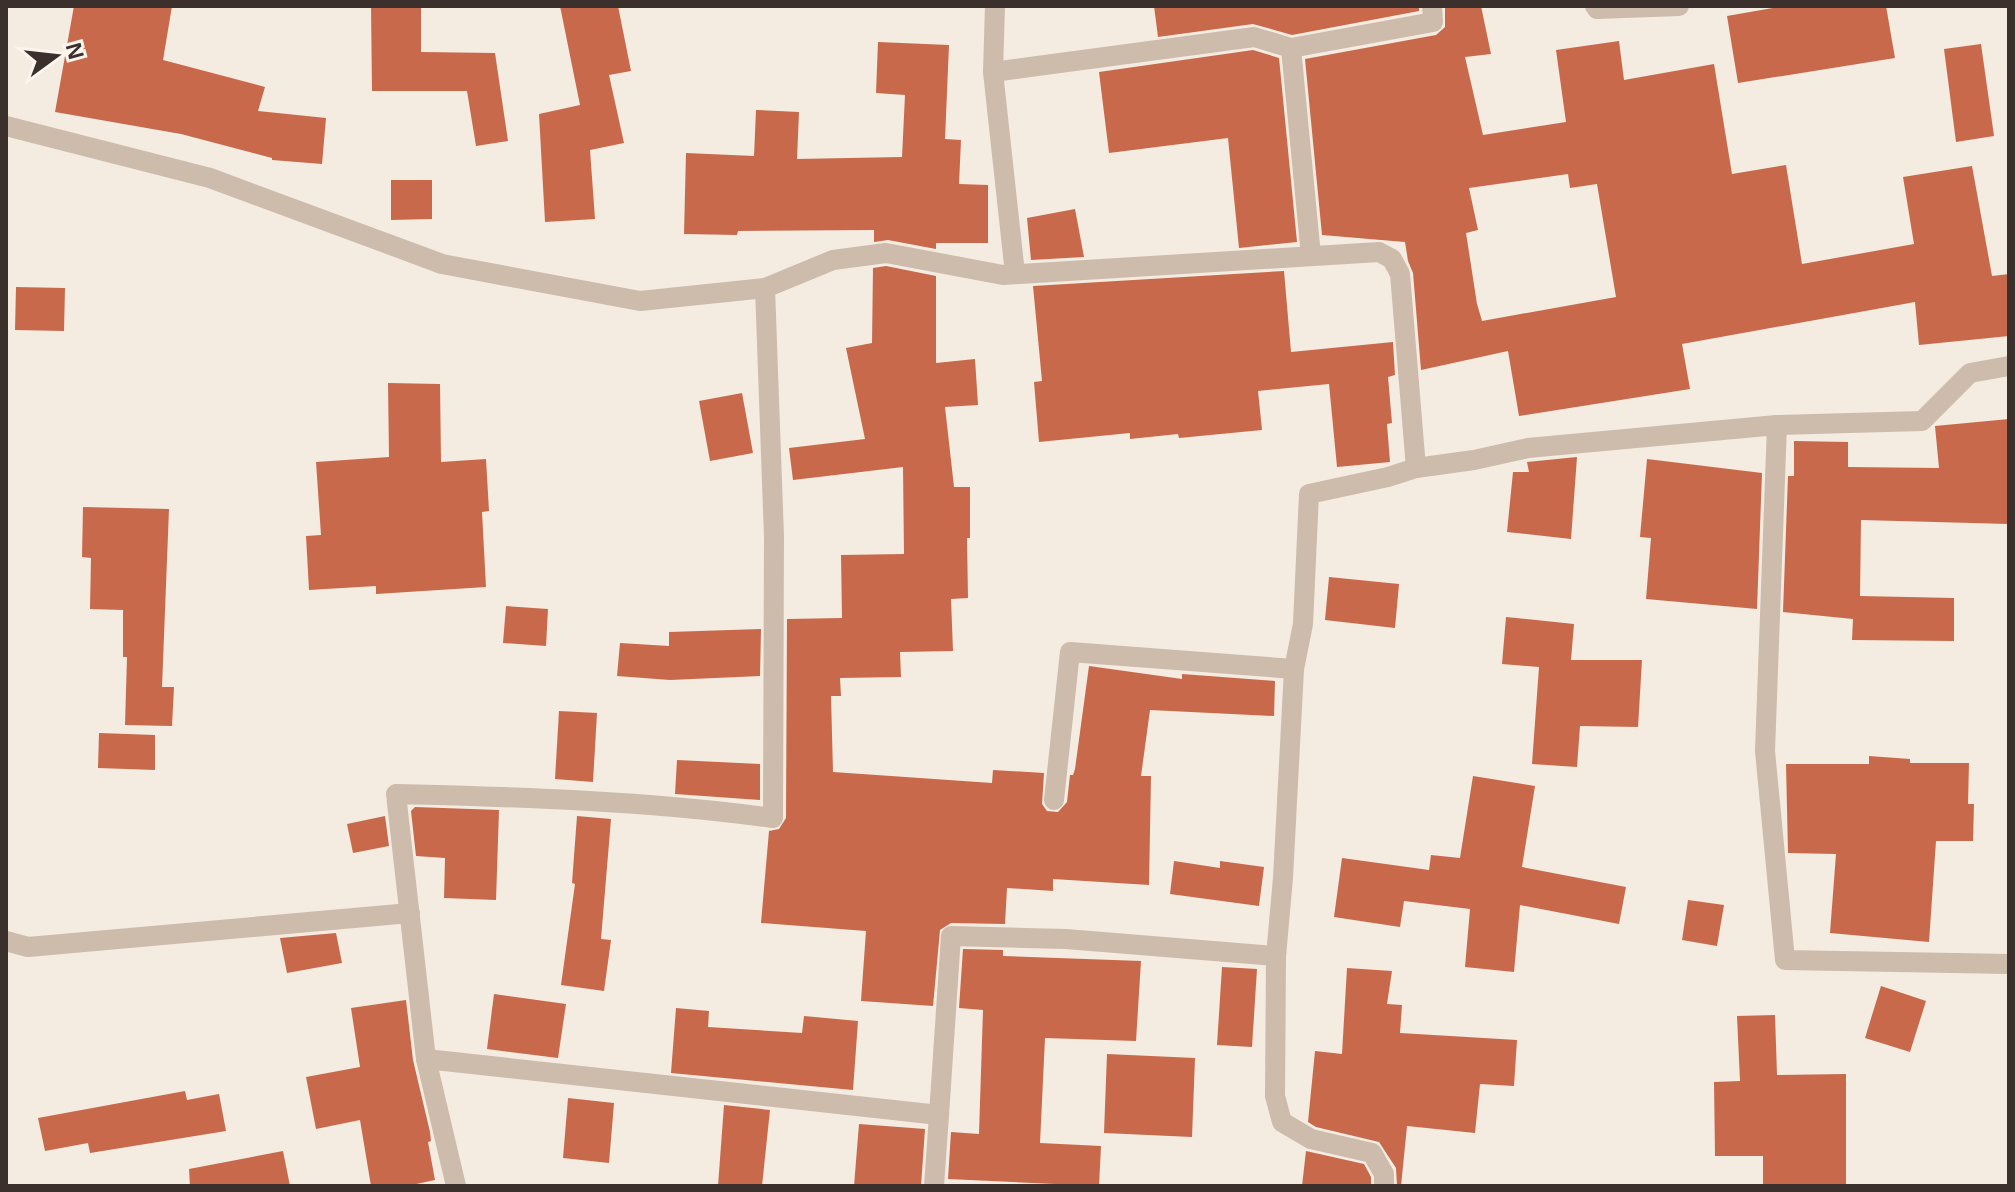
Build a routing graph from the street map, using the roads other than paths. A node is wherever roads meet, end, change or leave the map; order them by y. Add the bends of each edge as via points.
1 (995, 6) edge
2 (1432, 6) edge
3 (1595, 6) edge
4 (1679, 6) edge
5 (1291, 48) junction
6 (993, 72) junction
7 (6, 126) edge
8 (1311, 256) junction
9 (1015, 274) junction
10 (765, 288) junction
11 (2009, 366) edge
12 (1777, 425) junction
13 (1416, 468) junction
14 (1294, 669) junction
15 (1054, 800) dead end
16 (410, 913) junction
17 (6, 941) edge
18 (1276, 956) junction
19 (2009, 964) edge
20 (426, 1059) junction
21 (939, 1115) junction
22 (456, 1186) edge
23 (934, 1186) edge
24 (1384, 1186) edge

1 - 6 street
2 - 5 street via 1433,22
3 - 4 street
5 - 6 street via 1254,37
5 - 8 street
6 - 9 street
7 - 10 street via 210,178 442,264 640,301
8 - 9 street
8 - 13 street via 1379,252 1392,259 1400,274
9 - 10 street via 886,253 833,260
10 - 16 street via 774,508 773,818 702,808 396,794
11 - 12 street via 1970,373 1922,421
12 - 13 street via 1528,448
12 - 19 street via 1765,751 1785,960
13 - 14 street via 1309,494 1303,624
14 - 15 street via 1070,652
14 - 18 street
16 - 17 street via 28,947
16 - 20 street
18 - 21 street via 1066,939 951,936
18 - 24 street via 1275,1096 1282,1122 1311,1139 1372,1153 1384,1174
20 - 21 street
20 - 22 street
21 - 23 street

